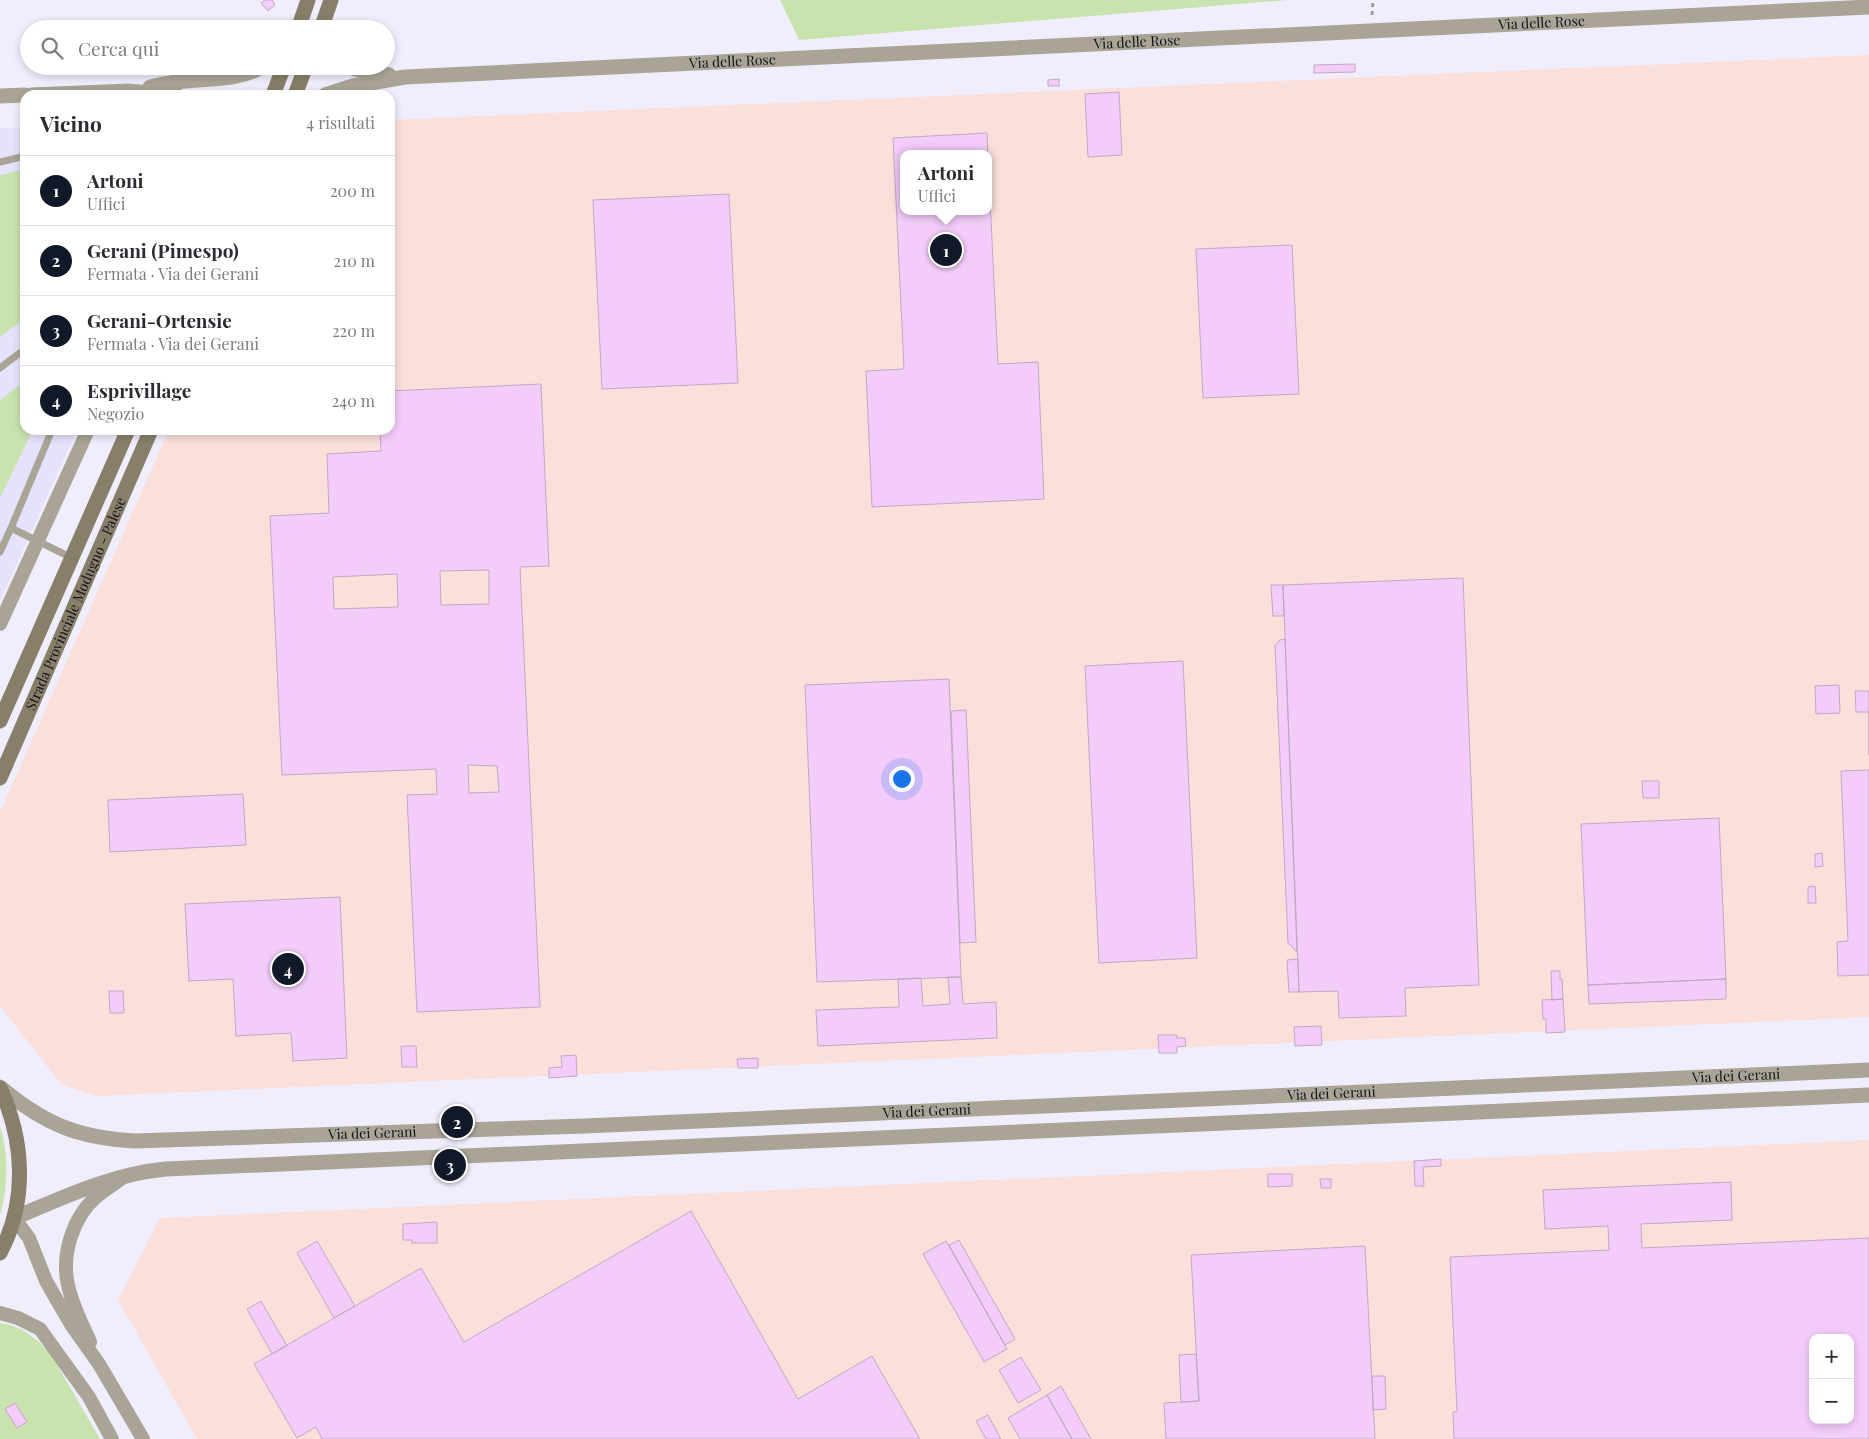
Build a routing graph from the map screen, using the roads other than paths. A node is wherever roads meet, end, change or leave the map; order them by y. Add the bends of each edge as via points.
1 (308, 0) edge
2 (331, 0) edge
3 (1869, 8) edge
4 (301, 20) edge
5 (325, 20) edge
6 (241, 75) edge
7 (281, 75) edge
8 (303, 75) edge
9 (390, 75) edge
10 (405, 77) junction
11 (133, 90) edge
12 (275, 90) edge
13 (297, 90) edge
14 (341, 90) edge
15 (20, 95) edge
16 (0, 96) edge
17 (20, 157) edge
18 (0, 162) edge
19 (20, 353) edge
20 (0, 368) edge
21 (50, 435) edge
22 (86, 435) edge
23 (126, 435) edge
24 (149, 435) edge
25 (11, 528) junction
26 (38, 541) junction
27 (2, 543) edge
28 (0, 552) edge
29 (73, 558) junction
30 (0, 624) edge
31 (0, 721) edge
32 (0, 778) edge
33 (1869, 1070) edge
34 (0, 1088) edge
35 (1869, 1095) edge
36 (126, 1175) junction
37 (14, 1218) junction
38 (0, 1252) edge
39 (0, 1313) edge
40 (99, 1364) junction
41 (112, 1439) edge
42 (142, 1439) edge

1 - 4 main road
2 - 5 main road
3 - 10 street, Via delle Rose
6 - 11 street
7 - 12 main road
8 - 13 main road
9 - 10 street
10 - 14 street
15 - 16 street
17 - 18 lane
19 - 20 lane
21 - 25 lane
22 - 26 street
23 - 29 main road, Strada Provinciale Modugno - Palese
24 - 32 main road, Strada Provinciale Modugno - Palese
25 - 26 lane
25 - 27 lane
26 - 29 lane
26 - 30 street
27 - 28 lane
29 - 31 main road, Strada Provinciale Modugno - Palese
33 - 34 street, Via dei Gerani via 594,1126 135,1141 107,1140 58,1125 23,1107
34 - 37 main road via 12,1118 19,1151
35 - 36 street, Via dei Gerani via 290,1163 166,1169
36 - 37 street, Via dei Gerani via 72,1193
36 - 40 street via 95,1198 81,1216 70,1241 67,1258 66,1271 72,1298
37 - 38 main road
37 - 40 street via 29,1238 58,1302
39 - 41 street via 40,1329 89,1397
40 - 42 street

